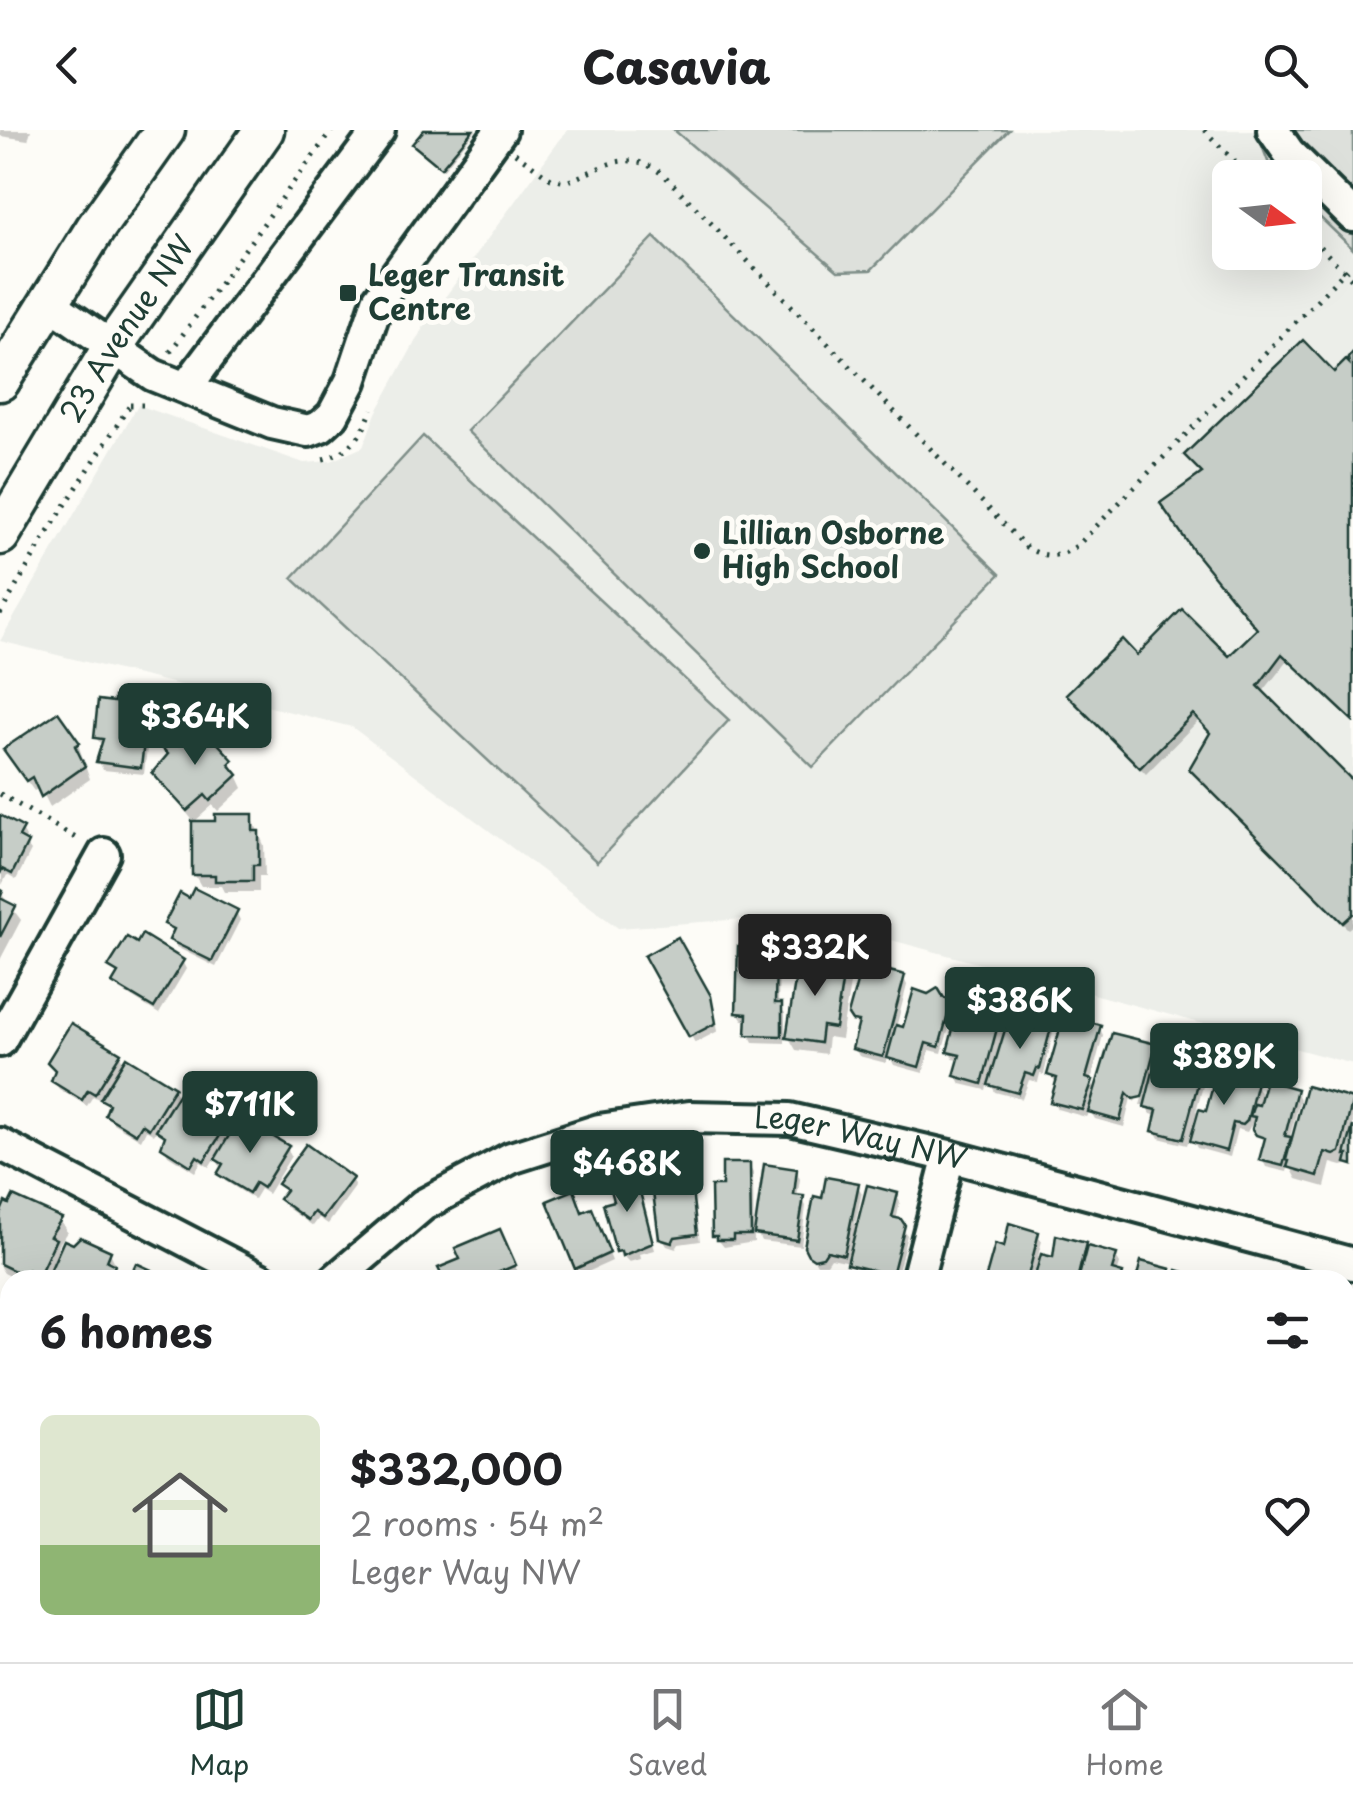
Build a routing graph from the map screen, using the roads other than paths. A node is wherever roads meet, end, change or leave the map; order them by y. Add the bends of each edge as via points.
1 (164, 130) edge
2 (264, 130) edge
3 (379, 130) edge
4 (1273, 130) edge
5 (507, 141) edge
6 (1353, 216) edge
7 (48, 302) junction
8 (113, 346) junction
9 (0, 380) edge
10 (188, 386) junction
11 (0, 536) edge
12 (104, 854) road end
13 (0, 1040) edge
14 (0, 1144) edge
15 (950, 1156) junction
16 (1353, 1264) edge
17 (243, 1270) edge
18 (347, 1270) edge
19 (920, 1270) edge

1 - 7 main road
2 - 8 main road, 23 Avenue NW
3 - 10 street
4 - 6 street
5 - 10 street via 378,300 351,381 321,426 272,423
7 - 8 street
7 - 9 main road
8 - 10 street via 152,375
8 - 11 main road, 23 Avenue NW
12 - 13 street
14 - 17 street
15 - 16 street, Leger Way NW
15 - 18 street, Leger Way NW via 790,1118 689,1117 599,1130 512,1158 423,1205
15 - 19 street

